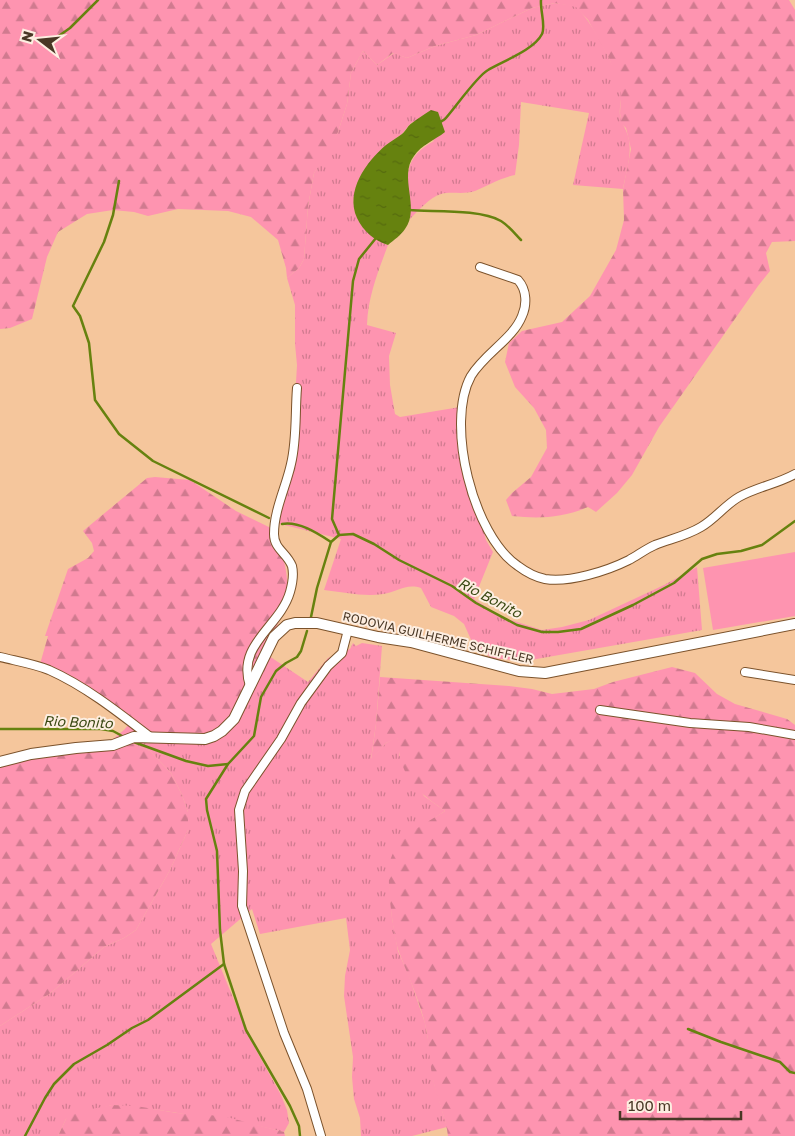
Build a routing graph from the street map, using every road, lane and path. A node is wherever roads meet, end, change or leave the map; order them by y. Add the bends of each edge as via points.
1 (480, 267) dead end
2 (297, 388) dead end
3 (795, 474) edge
4 (795, 624) edge
5 (348, 630) junction
6 (0, 657) edge
7 (745, 672) dead end
8 (795, 680) edge
9 (250, 686) junction
10 (600, 710) dead end
11 (795, 735) edge
12 (149, 736) junction
13 (0, 762) edge
14 (321, 1136) edge

1 - 3 street via 518,280 525,295 524,309 516,328 488,354 471,377 461,414 464,456 474,501 491,538 517,566 538,578 553,580 608,569 657,544 695,530 737,499
2 - 9 street via 294,449 274,534 275,544 292,567 292,578 283,607 253,649 246,669
4 - 5 street, RODOVIA GUILHERME SCHIFFLER via 545,673 518,671 412,642
5 - 9 street, RODOVIA GUILHERME SCHIFFLER via 316,623 287,625 274,637
5 - 14 street via 342,653 300,703 281,739 245,791 239,810 242,906
6 - 12 street via 47,669 72,681
7 - 8 street
9 - 12 street, RODOVIA GUILHERME SCHIFFLER via 229,726 214,736 196,740
10 - 11 street
12 - 13 street, RODOVIA GUILHERME SCHIFFLER via 113,745 31,754

